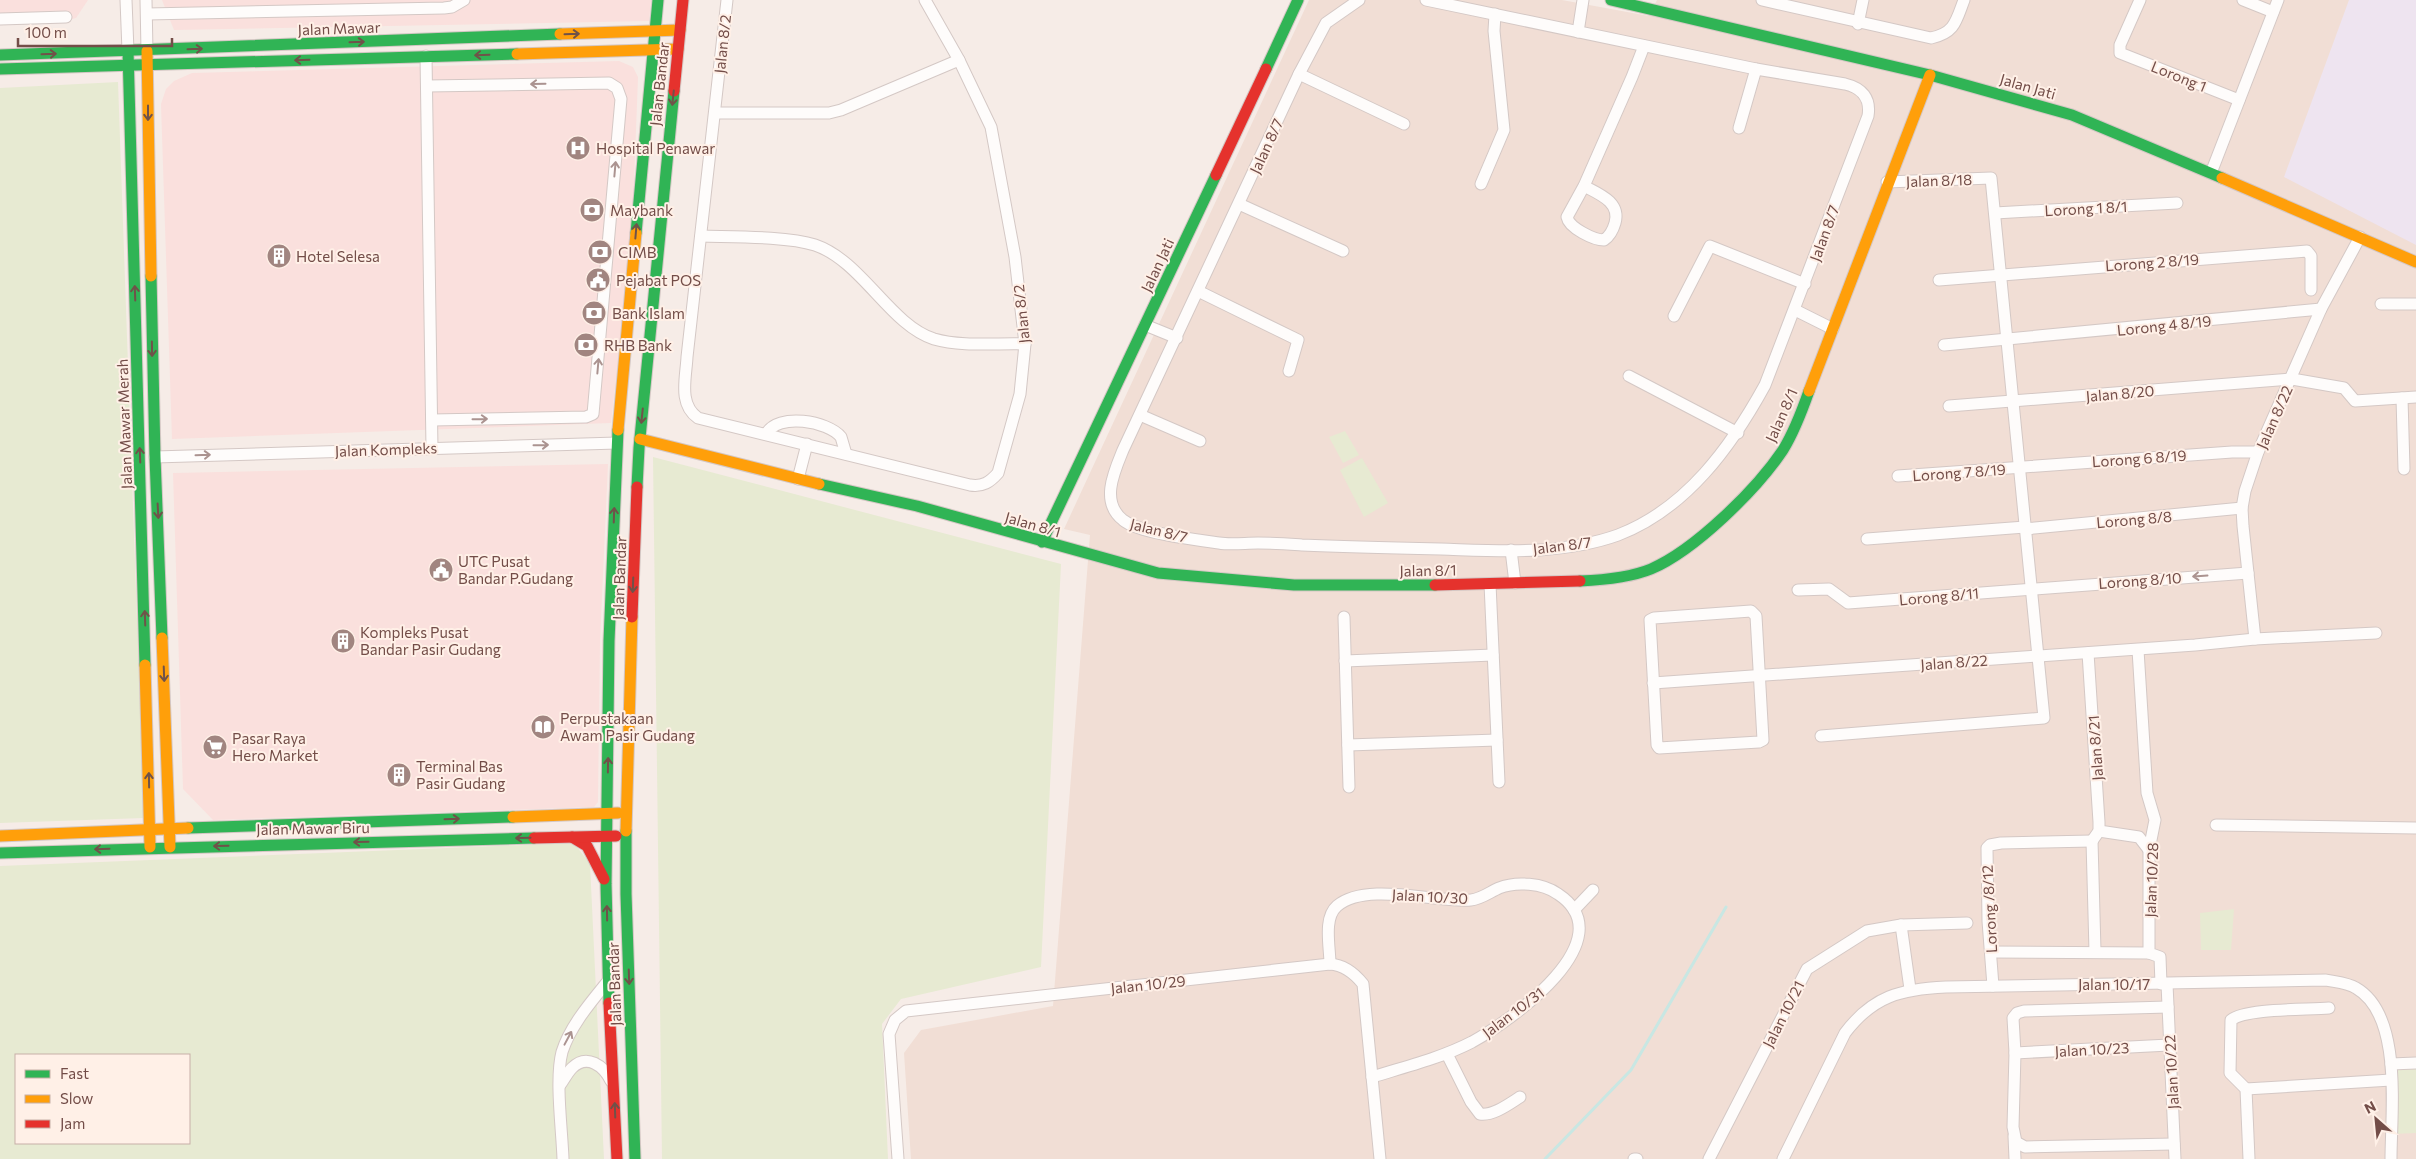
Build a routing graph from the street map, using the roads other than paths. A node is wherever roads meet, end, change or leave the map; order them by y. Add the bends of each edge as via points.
1 (126, 0) edge
2 (146, 0) edge
3 (464, 0) edge
4 (658, 0) edge
5 (682, 0) edge
6 (727, 0) edge
7 (926, 0) edge
8 (1298, 0) edge
9 (1360, 0) edge
10 (1426, 0) edge
11 (1583, 0) edge
12 (1611, 0) edge
13 (1762, 0) edge
14 (1863, 0) edge
15 (1964, 0) edge
16 (2140, 0) edge
17 (2243, 0) edge
18 (2278, 0) edge
19 (1644, 4) edge
20 (2273, 12) junction
21 (147, 14) junction
22 (1495, 14) junction
23 (66, 17) dead end
24 (0, 19) edge
25 (1858, 24) junction
26 (655, 30) junction
27 (680, 30) junction
28 (1578, 32) junction
29 (1644, 46) junction
30 (678, 49) junction
31 (653, 50) junction
32 (148, 51) junction
33 (128, 52) junction
34 (0, 55) edge
35 (426, 56) junction
36 (959, 60) junction
37 (128, 65) junction
38 (148, 65) junction
39 (0, 69) edge
40 (1756, 69) junction
41 (1299, 74) junction
42 (1930, 75) junction
43 (427, 86) junction
44 (2239, 100) junction
45 (715, 113) junction
46 (1404, 124) dead end
47 (1739, 128) dead end
48 (2211, 172) junction
49 (1887, 182) junction
50 (1481, 184) dead end
51 (1584, 186) junction
52 (2177, 203) dead end
53 (1239, 204) junction
54 (1995, 213) junction
55 (701, 236) junction
56 (2360, 237) junction
57 (1343, 251) dead end
58 (2416, 262) edge
59 (2001, 274) junction
60 (1940, 280) dead end
61 (1805, 284) junction
62 (2311, 290) dead end
63 (1198, 291) junction
64 (2381, 304) dead end
65 (2416, 304) edge
66 (2321, 309) junction
67 (1795, 310) junction
68 (1674, 316) dead end
69 (1145, 325) junction
70 (1833, 330) junction
71 (1177, 338) junction
72 (2007, 340) junction
73 (1025, 344) junction
74 (1944, 345) dead end
75 (1289, 371) dead end
76 (1629, 376) dead end
77 (2292, 379) junction
78 (2416, 397) edge
79 (2402, 398) junction
80 (2013, 402) junction
81 (1949, 406) dead end
82 (1140, 415) junction
83 (432, 420) junction
84 (1738, 433) junction
85 (766, 434) junction
86 (640, 439) junction
87 (1200, 441) dead end
88 (618, 443) junction
89 (807, 444) junction
90 (432, 448) junction
91 (2258, 452) junction
92 (846, 454) junction
93 (155, 457) junction
94 (2019, 467) junction
95 (2404, 469) dead end
96 (1898, 476) dead end
97 (798, 479) junction
98 (2242, 508) junction
99 (2025, 528) junction
100 (1867, 539) dead end
101 (1042, 542) junction
102 (1511, 550) junction
103 (2248, 573) junction
104 (1515, 583) junction
105 (1490, 584) junction
106 (2031, 588) junction
107 (1798, 590) dead end
108 (1344, 617) dead end
109 (2376, 633) dead end
110 (2255, 639) junction
111 (2138, 650) junction
112 (2088, 653) junction
113 (1493, 655) junction
114 (2038, 656) junction
115 (1345, 661) junction
116 (1759, 676) junction
117 (1653, 683) junction
118 (1821, 736) dead end
119 (1497, 740) junction
120 (1348, 745) junction
121 (1499, 782) dead end
122 (1349, 787) dead end
123 (607, 813) junction
124 (626, 813) junction
125 (2216, 825) dead end
126 (169, 828) junction
127 (2416, 828) edge
128 (150, 829) junction
129 (0, 836) edge
130 (607, 836) junction
131 (626, 836) junction
132 (2096, 836) junction
133 (572, 837) junction
134 (150, 847) junction
135 (170, 847) junction
136 (2149, 850) junction
137 (0, 853) edge
138 (606, 884) junction
139 (1593, 890) dead end
140 (1574, 910) junction
141 (1967, 923) dead end
142 (1901, 926) junction
143 (2095, 951) junction
144 (1991, 952) junction
145 (2149, 953) junction
146 (1330, 964) junction
147 (608, 982) junction
148 (2164, 984) junction
149 (1993, 986) junction
150 (1910, 990) junction
151 (2168, 1007) junction
152 (2329, 1008) dead end
153 (2169, 1045) junction
154 (2015, 1053) junction
155 (1447, 1054) junction
156 (2416, 1063) edge
157 (2391, 1064) junction
158 (1372, 1077) junction
159 (2391, 1080) junction
160 (560, 1085) junction
161 (614, 1088) junction
162 (2246, 1089) junction
163 (1520, 1097) dead end
164 (2014, 1136) junction
165 (2174, 1144) junction
166 (563, 1159) edge
167 (617, 1159) edge
168 (635, 1159) edge
169 (898, 1159) edge
170 (1380, 1159) edge
171 (1709, 1159) edge
172 (1783, 1159) edge
173 (2015, 1159) edge
174 (2175, 1159) edge
175 (2249, 1159) edge
176 (2391, 1159) edge

1 - 33 street, Jalan Mawar Merah
2 - 21 street, Jalan Mawar Merah
3 - 21 street via 444,8
4 - 26 street, Jalan Bandar
5 - 27 street, Jalan Bandar
6 - 45 street, Jalan 8/2
7 - 36 street, Jalan 8/2
8 - 69 street, Jalan Jati
9 - 41 street, Jalan 8/7 via 1326,23
10 - 22 street, Jalan 8/7
11 - 28 street
12 - 19 street, Jalan Jati
13 - 25 street
14 - 25 street
15 - 25 street via 1952,29 1931,38
16 - 44 street, Lorong 1 via 2120,45 2120,53
17 - 20 street
18 - 20 street
19 - 42 street, Jalan Jati
20 - 44 street
21 - 32 street, Jalan Mawar Merah
22 - 28 street, Jalan 8/7
22 - 50 street via 1504,130
23 - 24 street
26 - 27 street, Jalan Mawar
26 - 31 street, Jalan Bandar
32 -> 26 street, Jalan Mawar
27 - 30 street, Jalan Bandar
28 - 29 street, Jalan 8/7
29 - 40 street, Jalan 8/7
29 - 51 street
30 - 31 street, Jalan Mawar
30 -> 86 street, Jalan Bandar
31 -> 35 street, Jalan Mawar
88 -> 31 street, Jalan Bandar
32 - 33 street, Jalan Mawar
32 - 38 street, Jalan Mawar Merah
34 -> 33 street, Jalan Mawar
33 - 37 street, Jalan Mawar Merah
35 -> 38 street, Jalan Mawar
35 - 43 street
36 - 45 street via 829,113
36 - 73 street, Jalan 8/2 via 993,131
37 - 38 street, Jalan Mawar
37 - 39 street, Jalan Mawar
128 -> 37 street, Jalan Mawar Merah
38 -> 93 street, Jalan Mawar Merah
40 - 47 street
40 - 61 street, Jalan 8/7 via 1852,86 1865,94 1868,101 1868,116
41 - 46 street
41 - 53 street, Jalan 8/7
42 - 48 street, Jalan Jati via 2072,115
42 - 49 street, Jalan 8/1
43 - 83 street
83 -> 43 street via 586,418 593,414 621,99 617,88 609,83
44 - 48 street
45 - 55 street, Jalan 8/2
48 - 56 street, Jalan Jati
49 - 54 street, Jalan 8/18 via 1992,178
49 - 70 street, Jalan 8/1
51 - 51 street via 1568,220 1571,225 1604,240 1616,221 1614,207
52 - 54 street, Lorong 1 8/1
53 - 57 street
53 - 63 street, Jalan 8/7
54 - 59 street
55 - 73 street via 815,245 844,260 900,315 933,338 953,342
55 - 85 street, Jalan 8/2 via 684,396 688,410 698,418
56 - 58 street, Jalan Jati
56 - 66 street, Jalan 8/22
59 - 60 street, Lorong 2 8/19
59 - 62 street, Lorong 2 8/19 via 2303,251 2311,256
59 - 72 street
61 - 67 street, Jalan 8/7
61 - 68 street via 1710,246
63 - 71 street, Jalan 8/7
63 - 75 street via 1298,340
64 - 65 street
66 - 72 street, Lorong 4 8/19
66 - 77 street, Jalan 8/22
67 - 70 street
67 - 84 street, Jalan 8/7 via 1765,386
69 - 71 street
69 - 101 street, Jalan Jati
70 - 104 street, Jalan 8/1 via 1796,424 1780,455 1756,485 1682,551 1652,569 1617,579
71 - 82 street, Jalan 8/7
72 - 74 street, Lorong 4 8/19
72 - 80 street
73 - 92 street, Jalan 8/2 via 1014,418 998,472 990,481 970,485
76 - 84 street
77 - 79 street, Jalan 8/20 via 2344,388 2355,401
77 - 80 street, Jalan 8/20
77 - 91 street, Jalan 8/22
78 - 79 street
79 - 95 street
80 - 81 street, Jalan 8/20
80 - 94 street
82 - 87 street
82 - 102 street, Jalan 8/7 via 1110,485 1112,504 1118,515 1130,524 1221,544
83 - 90 street
84 - 102 street, Jalan 8/7 via 1711,467 1677,499 1632,528 1579,545
85 - 89 street, Jalan 8/2
85 - 92 street via 776,423 785,420 826,428 841,438
86 - 97 street, Jalan 8/1
86 -> 124 street, Jalan Bandar
90 -> 88 street, Jalan Kompleks
123 -> 88 street, Jalan Bandar via 609,641
89 - 92 street, Jalan 8/2
89 - 97 street
93 -> 90 street, Jalan Kompleks
91 - 94 street, Lorong 6 8/19
91 - 98 street, Jalan 8/22
93 -> 126 street, Jalan Mawar Merah
94 - 96 street, Lorong 7 8/19
94 - 99 street
97 - 101 street, Jalan 8/1 via 917,506
98 - 99 street, Lorong 8/8
98 - 103 street, Jalan 8/22
99 - 100 street
99 - 106 street
101 - 105 street, Jalan 8/1 via 1158,573 1197,578 1334,586
102 - 104 street
103 -> 106 street, Lorong 8/10
103 - 110 street, Jalan 8/22
104 - 105 street, Jalan 8/1
105 - 113 street
106 - 107 street, Lorong 8/11 via 1848,603 1829,589
106 - 114 street
108 - 115 street
109 - 110 street, Jalan 8/22
110 - 111 street, Jalan 8/22
111 - 112 street, Jalan 8/22
111 - 136 street, Jalan 10/28 via 2147,793 2156,820
112 - 114 street, Jalan 8/22
112 - 132 street, Jalan 8/21
113 - 115 street
113 - 119 street
114 - 116 street, Jalan 8/22
114 - 118 street via 2044,718
115 - 120 street
116 - 117 street, Jalan 8/22
116 - 117 street via 1756,616 1753,612 1654,618 1650,623
116 - 117 street via 1762,740 1739,744 1660,748 1657,744
119 - 120 street
119 - 121 street
120 - 122 street
123 - 124 street, Jalan Mawar Biru
126 -> 123 street, Jalan Mawar Biru
123 - 130 street, Jalan Bandar
124 - 131 street, Jalan Bandar
125 - 127 street
126 - 128 street, Jalan Mawar Biru
126 - 135 street, Jalan Mawar Merah
128 - 129 street, Jalan Mawar Biru
128 - 134 street, Jalan Mawar Merah
130 - 131 street, Jalan Mawar Biru
130 - 133 street, Jalan Mawar Biru
130 - 138 street, Jalan Bandar
131 -> 168 street, Jalan Bandar
132 - 136 street via 2136,836
132 - 143 street, Jalan 8/21
132 - 144 street, Lorong /8/12 via 1990,845 1987,852
133 -> 135 street, Jalan Mawar Biru
133 - 138 street via 587,846
134 - 135 street, Jalan Mawar Biru
134 -> 137 street, Jalan Mawar Biru
136 - 145 street, Jalan 10/28
147 -> 138 street, Jalan Bandar
139 - 140 street
140 - 146 street, Jalan 10/30 via 1556,892 1531,885 1506,886 1471,900 1384,894 1353,897 1331,913
140 - 155 street, Jalan 10/31 via 1580,922 1580,933 1558,975 1488,1031
141 - 142 street, Jalan 10/21
142 - 150 street
142 - 171 street, Jalan 10/21 via 1867,931 1806,970
143 - 144 street
143 - 145 street
144 - 149 street, Lorong /8/12
145 - 148 street via 2160,957
146 - 158 street via 1350,972 1363,984
146 - 169 street, Jalan 10/29 via 906,1011 896,1020 889,1034
160 -> 147 street via 564,1046 591,1001
147 - 161 street, Jalan Bandar
148 - 149 street, Jalan 10/17
148 - 151 street, Jalan 10/22
148 - 157 street, Jalan 10/17 via 2326,980 2355,987 2375,1005 2385,1028
149 - 150 street, Jalan 10/17
150 - 172 street, Jalan 10/17 via 1876,1002 1859,1015 1845,1033
151 - 153 street, Jalan 10/22
151 - 154 street via 2017,1013 2013,1018
152 - 162 street via 2253,1013 2231,1020 2230,1073
153 - 154 street, Jalan 10/23
153 - 165 street, Jalan 10/22
154 - 164 street
155 - 158 street, Jalan 10/31
155 - 163 street via 1480,1114 1498,1110
156 - 157 street
157 - 159 street, Jalan 10/17
158 - 170 street
159 - 162 street
159 - 176 street, Jalan 10/17
160 - 161 street via 572,1068 586,1062 604,1068
160 - 166 street
167 -> 161 street, Jalan Bandar
162 - 175 street
164 - 165 street via 2016,1142 2025,1147
164 - 173 street
165 - 174 street, Jalan 10/22

